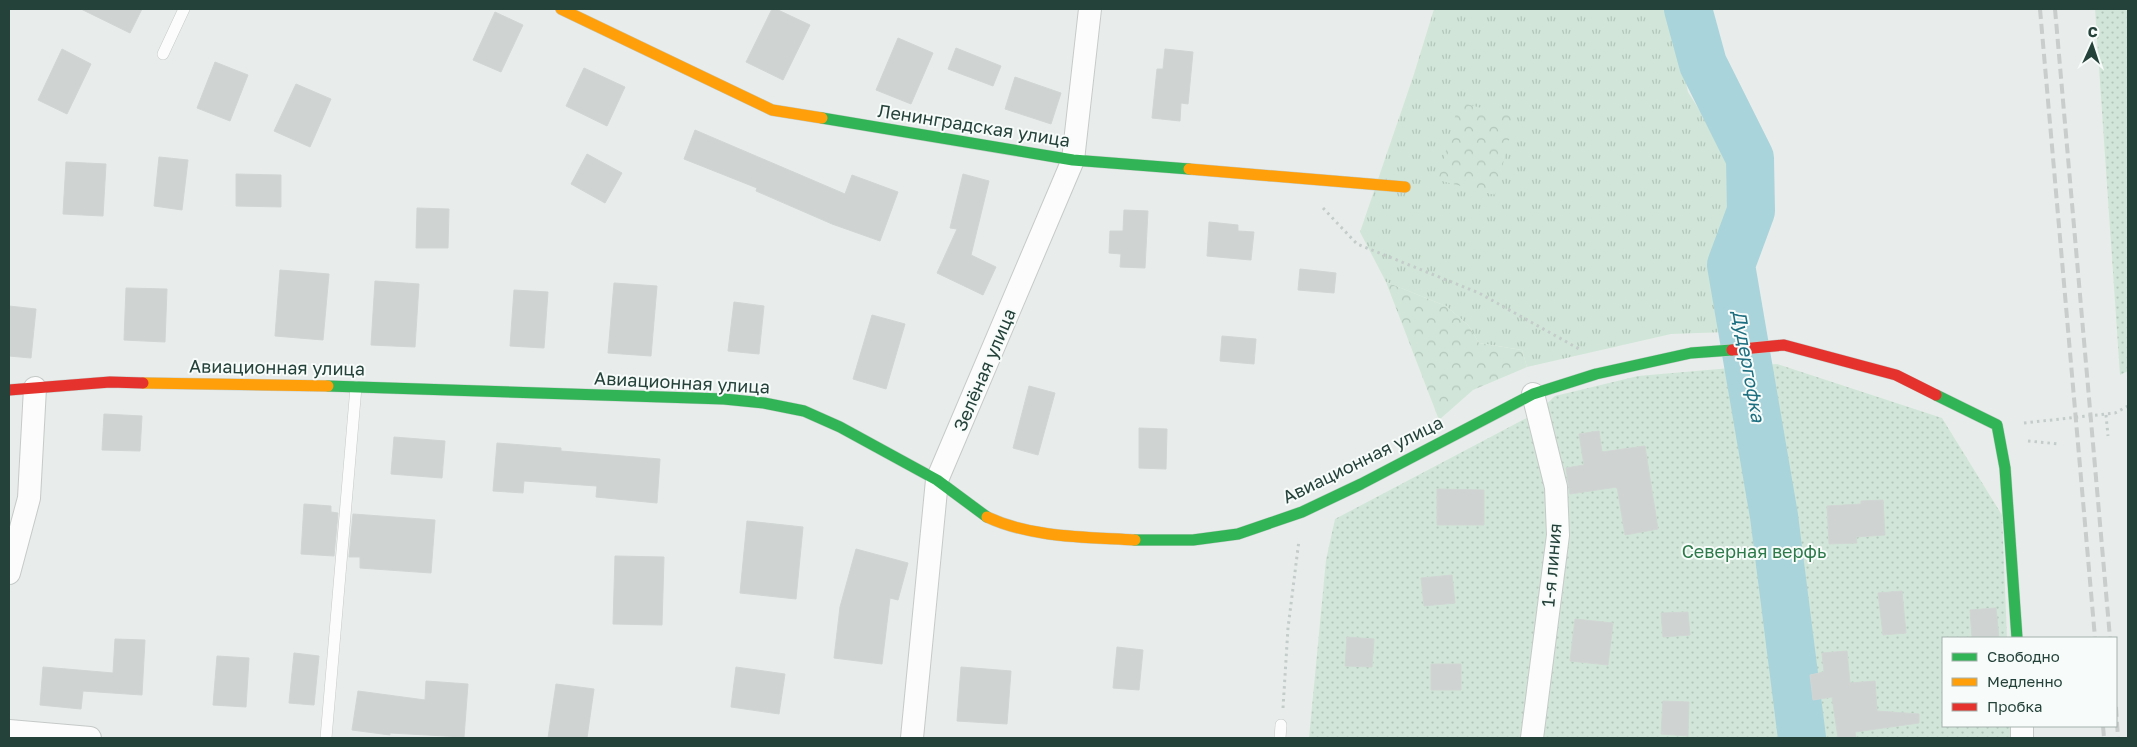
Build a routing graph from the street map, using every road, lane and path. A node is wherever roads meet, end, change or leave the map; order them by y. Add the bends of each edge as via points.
1 (184, 9) edge
2 (561, 9) edge
3 (1090, 9) edge
4 (163, 54) dead end
5 (1073, 160) junction
6 (1295, 178) junction
7 (1405, 187) dead end
8 (1596, 374) junction
9 (356, 387) junction
10 (35, 388) junction
11 (9, 390) edge
12 (1533, 394) junction
13 (2128, 406) edge
14 (2106, 414) junction
15 (1997, 425) junction
16 (2108, 436) dead end
17 (2033, 440) dead end
18 (2059, 444) dead end
19 (937, 480) junction
20 (1302, 512) junction
21 (9, 573) edge
22 (2017, 637) edge
23 (1281, 725) joint
24 (9, 730) edge
25 (90, 738) edge
26 (326, 738) edge
27 (912, 738) edge
28 (1280, 738) edge
29 (1532, 738) edge

1 - 4 lane
2 - 5 street, Ленинградская улица via 772,110
3 - 5 street, Зелёная улица
5 - 6 street, Ленинградская улица
5 - 19 street, Зелёная улица
6 - 7 street, Ленинградская улица
6 - 8 path via 1357,244 1479,293 1581,349
8 - 12 street, Авиационная улица
8 - 15 street, Авиационная улица via 1691,353 1784,345 1896,376
9 - 10 street, Авиационная улица via 110,382
9 - 19 street, Авиационная улица via 764,402 804,411 840,427
9 - 26 lane
10 - 11 street, Авиационная улица
10 - 21 street via 29,498
12 - 20 street, Авиационная улица
12 - 29 street, 1-я линия via 1556,487 1558,535
13 - 14 path
14 - 15 path
14 - 16 path
15 - 22 street via 2002,445 2012,551
17 - 18 path
19 - 20 street, Авиационная улица via 982,515 999,523 1066,536 1193,540 1238,534
19 - 27 street, Зелёная улица
20 - 23 path via 1288,628
23 - 28 lane
24 - 25 street

